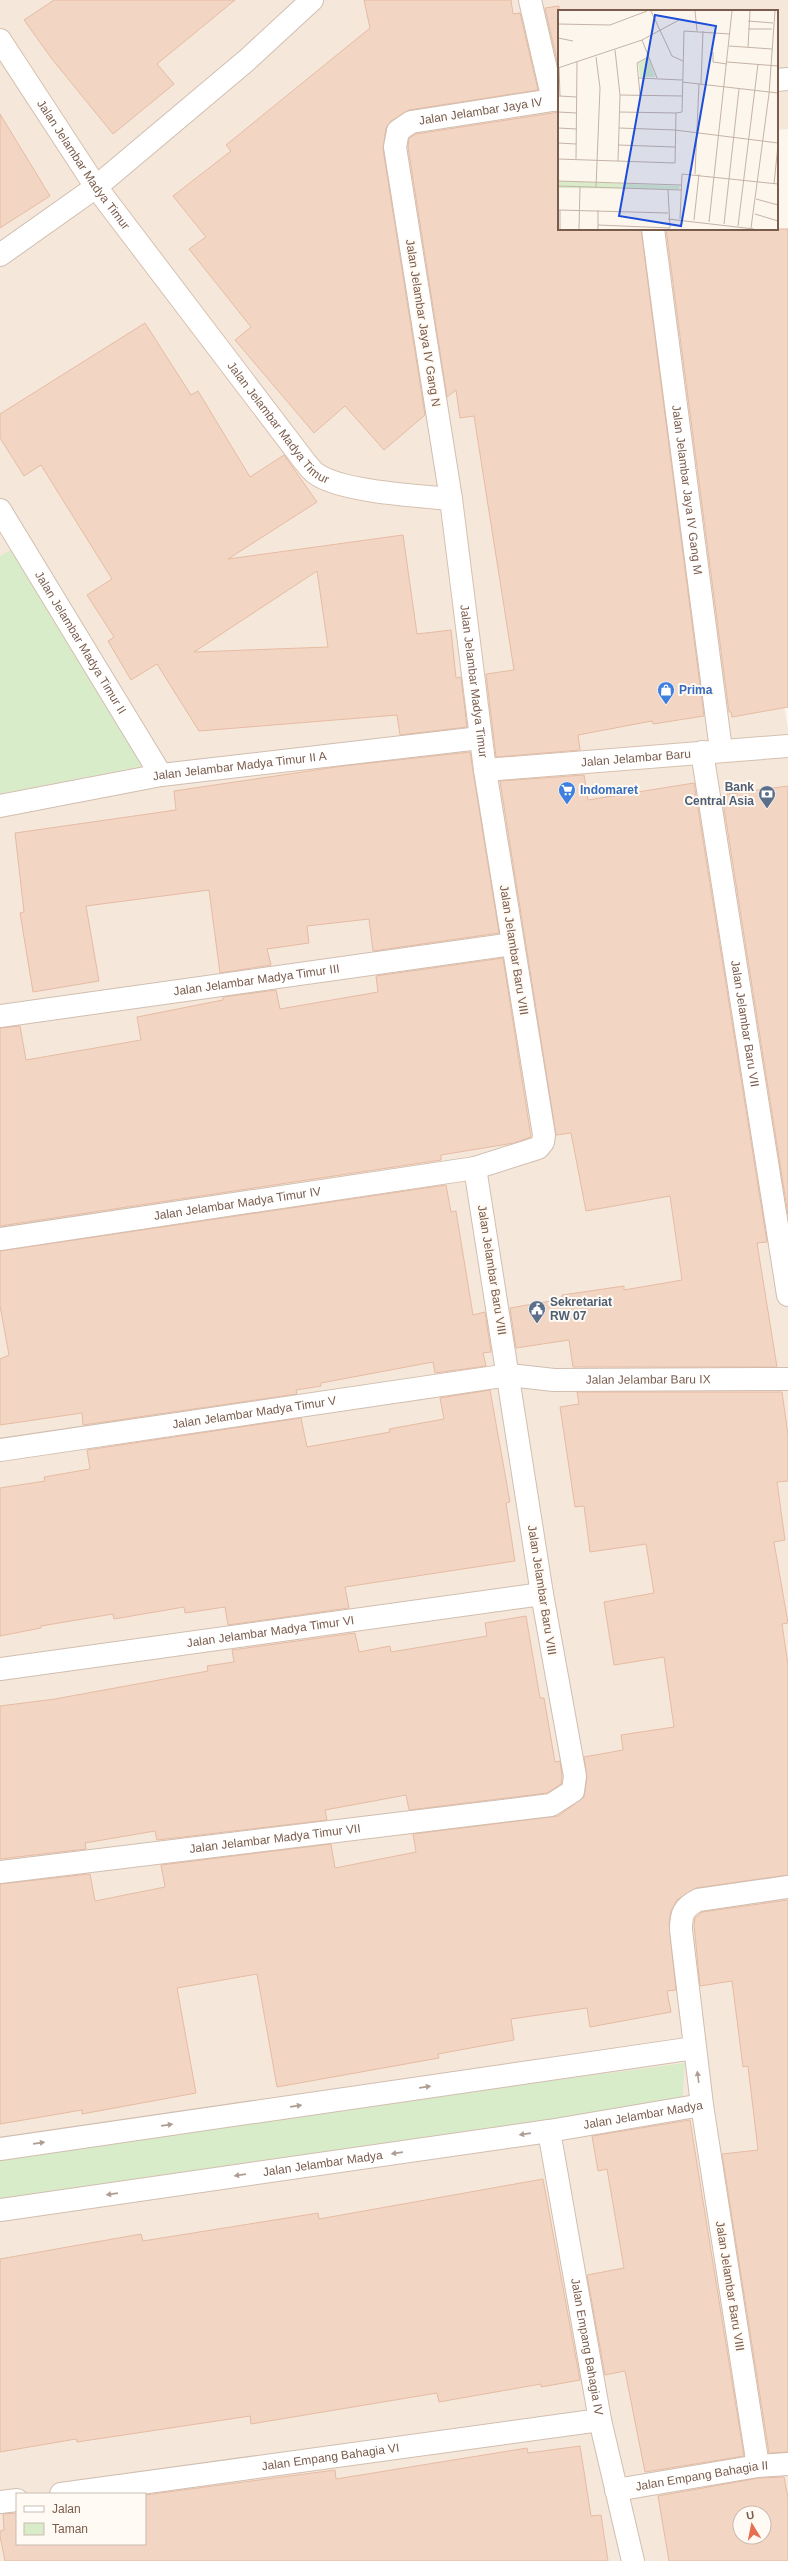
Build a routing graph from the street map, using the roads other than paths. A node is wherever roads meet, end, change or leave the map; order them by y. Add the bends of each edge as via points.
1 (312, 0) edge
2 (530, 0) edge
3 (0, 40) edge
4 (788, 79) edge
5 (778, 80) edge
6 (556, 99) edge
7 (395, 147) joint
8 (96, 187) junction
9 (653, 230) edge
10 (0, 255) edge
11 (451, 499) junction
12 (0, 510) edge
13 (7, 539) edge
14 (480, 738) junction
15 (788, 746) edge
16 (712, 751) junction
17 (485, 770) junction
18 (161, 775) junction
19 (0, 806) edge
20 (513, 944) junction
21 (0, 1016) edge
22 (475, 1168) junction
23 (0, 1239) edge
24 (788, 1295) edge
25 (509, 1376) junction
26 (788, 1379) edge
27 (0, 1450) edge
28 (542, 1594) junction
29 (0, 1669) edge
30 (551, 1805) joint
31 (0, 1872) edge
32 (788, 1887) edge
33 (694, 2048) junction
34 (702, 2105) junction
35 (549, 2131) junction
36 (0, 2149) edge
37 (0, 2210) edge
38 (600, 2420) junction
39 (788, 2464) edge
40 (758, 2466) junction
41 (616, 2490) junction
42 (68, 2493) edge
43 (16, 2500) edge
44 (0, 2502) edge
45 (633, 2561) edge

1 - 8 street via 247,60
2 - 6 street, Jalan Jelambar Jaya IV
3 - 8 street, Jalan Jelambar Madya Timur
4 - 5 street
6 - 7 street, Jalan Jelambar Jaya IV via 411,122 398,131
7 - 11 street, Jalan Jelambar Jaya IV Gang N
8 - 10 street
8 - 11 street, Jalan Jelambar Madya Timur via 305,462 316,473 336,483 396,494
9 - 16 street, Jalan Jelambar Jaya IV Gang M
11 - 14 street, Jalan Jelambar Madya Timur
12 - 13 street, Jalan Jelambar Madya Timur II
13 - 18 street, Jalan Jelambar Madya Timur II
14 - 17 street, Jalan Jelambar Madya Timur
14 - 18 street, Jalan Jelambar Madya Timur II A
15 - 16 street, Jalan Jelambar Baru
16 - 17 street, Jalan Jelambar Baru
16 - 24 street, Jalan Jelambar Baru VII
17 - 20 street, Jalan Jelambar Baru VIII
18 - 19 street, Jalan Jelambar Madya Timur II A
20 - 21 street, Jalan Jelambar Madya Timur III
20 - 22 street, Jalan Jelambar Baru VIII via 543,1142 538,1148
22 - 23 street, Jalan Jelambar Madya Timur IV
22 - 25 street, Jalan Jelambar Baru VIII
25 - 26 street, Jalan Jelambar Baru IX via 554,1380
25 - 27 street, Jalan Jelambar Madya Timur V
25 - 28 street, Jalan Jelambar Baru VIII
28 - 29 street, Jalan Jelambar Madya Timur VI
28 - 30 street, Jalan Jelambar Baru VIII via 575,1776 573,1791
30 - 31 street, Jalan Jelambar Madya Timur VII
32 - 33 street via 698,1900 687,1906 681,1914
34 -> 33 street, Jalan Jelambar Madya
36 -> 33 street
34 - 35 street, Jalan Jelambar Madya
34 - 40 street, Jalan Jelambar Baru VIII
35 -> 37 street, Jalan Jelambar Madya
35 - 38 street, Jalan Empang Bahagia IV
38 - 41 street, Jalan Empang Bahagia IV
38 - 42 street, Jalan Empang Bahagia VI
39 - 40 street, Jalan Empang Bahagia II
40 - 41 street, Jalan Empang Bahagia II
41 - 45 street, Jalan Empang Bahagia IV
43 - 44 street

